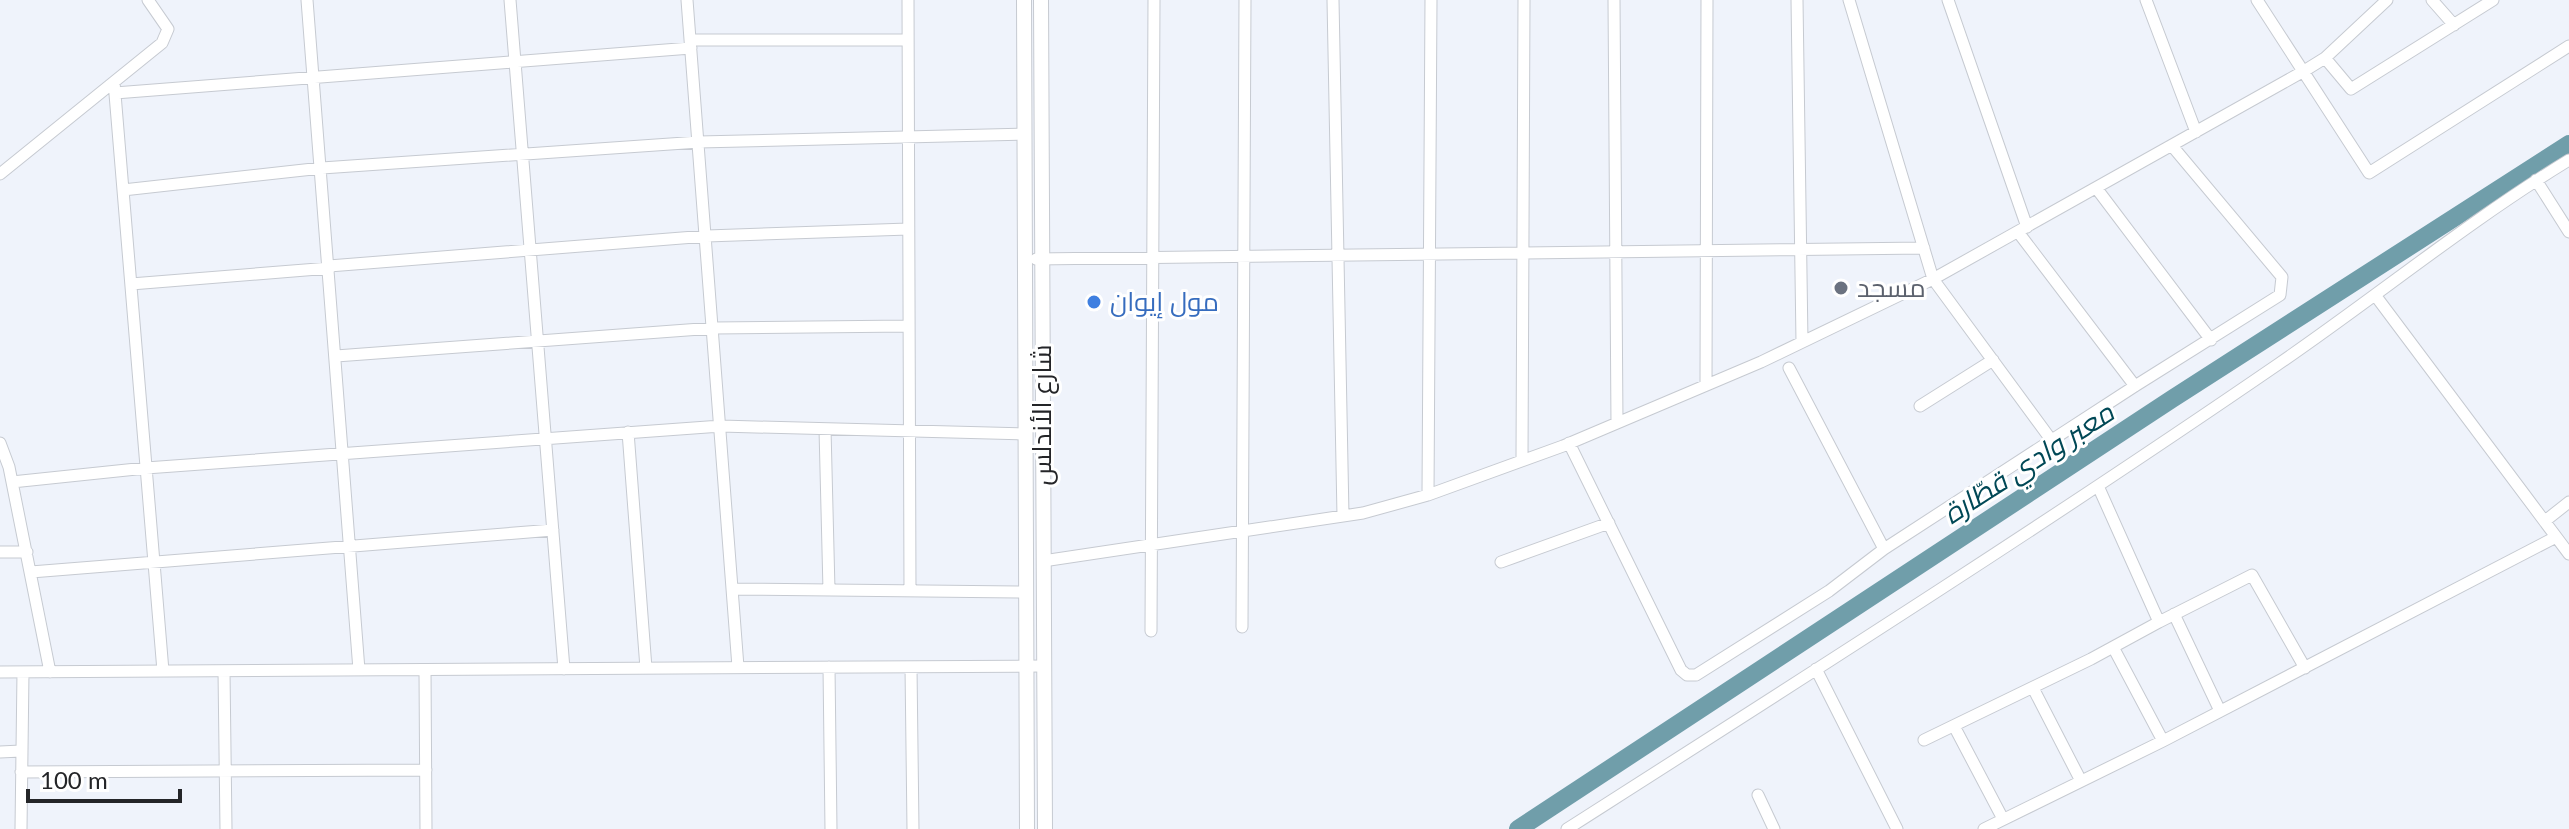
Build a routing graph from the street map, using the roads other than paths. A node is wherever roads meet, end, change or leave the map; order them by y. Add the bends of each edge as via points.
1 (149, 0) edge
2 (157, 0) edge
3 (307, 0) edge
4 (510, 0) edge
5 (687, 0) edge
6 (908, 0) edge
7 (1024, 0) edge
8 (1041, 0) edge
9 (1154, 0) edge
10 (1245, 0) edge
11 (1333, 0) edge
12 (1431, 0) edge
13 (1524, 0) edge
14 (1614, 0) edge
15 (1707, 0) edge
16 (1797, 0) edge
17 (1849, 0) edge
18 (1948, 0) edge
19 (2146, 0) edge
20 (2257, 0) edge
21 (2387, 0) edge
22 (2432, 0) edge
23 (2493, 0) edge
24 (2454, 25) junction
25 (908, 40) junction
26 (691, 44) junction
27 (2569, 46) edge
28 (2325, 58) junction
29 (516, 63) junction
30 (2304, 71) junction
31 (315, 78) junction
32 (114, 88) junction
33 (2196, 132) junction
34 (1024, 134) junction
35 (908, 137) junction
36 (699, 142) junction
37 (2173, 147) junction
38 (523, 154) junction
39 (2569, 160) edge
40 (322, 168) junction
41 (0, 174) edge
42 (2536, 180) junction
43 (2097, 189) junction
44 (123, 190) junction
45 (908, 229) junction
46 (2022, 230) junction
47 (2569, 232) edge
48 (707, 236) junction
49 (1924, 248) junction
50 (531, 250) junction
51 (1801, 251) junction
52 (1709, 252) junction
53 (1615, 254) junction
54 (1522, 256) junction
55 (1339, 257) junction
56 (1429, 257) junction
57 (1244, 258) junction
58 (1024, 259) junction
59 (1042, 259) junction
60 (1156, 259) junction
61 (330, 267) junction
62 (1933, 279) junction
63 (131, 284) junction
64 (2375, 295) junction
65 (909, 326) junction
66 (714, 328) junction
67 (2211, 340) junction
68 (538, 342) junction
69 (1802, 342) junction
70 (336, 356) junction
71 (1993, 360) junction
72 (1789, 368) dead end
73 (1706, 385) junction
74 (2135, 386) junction
75 (1920, 406) dead end
76 (1617, 423) junction
77 (721, 426) junction
78 (825, 429) junction
79 (628, 432) junction
80 (911, 432) junction
81 (1024, 434) junction
82 (546, 437) junction
83 (2052, 441) junction
84 (0, 443) edge
85 (1569, 443) junction
86 (343, 453) junction
87 (1522, 460) junction
88 (4, 467) edge
89 (146, 468) junction
90 (12, 482) junction
91 (2098, 486) junction
92 (1428, 495) junction
93 (2569, 502) edge
94 (1343, 516) junction
95 (2545, 521) junction
96 (1609, 523) junction
97 (553, 530) junction
98 (1245, 531) junction
99 (2556, 537) junction
100 (350, 545) junction
101 (1154, 546) junction
102 (1884, 549) junction
103 (0, 552) edge
104 (27, 552) junction
105 (2569, 554) edge
106 (1043, 561) junction
107 (1501, 562) dead end
108 (154, 563) junction
109 (31, 572) junction
110 (733, 589) junction
111 (829, 590) junction
112 (910, 591) junction
113 (1026, 592) junction
114 (2174, 614) junction
115 (2159, 622) junction
116 (1242, 627) dead end
117 (1151, 631) dead end
118 (2113, 647) junction
119 (1026, 666) junction
120 (1042, 666) junction
121 (738, 667) junction
122 (829, 667) junction
123 (911, 667) junction
124 (646, 668) junction
125 (2305, 668) junction
126 (564, 669) junction
127 (1816, 669) junction
128 (359, 670) junction
129 (425, 670) junction
130 (163, 671) junction
131 (224, 671) junction
132 (0, 672) edge
133 (23, 672) junction
134 (50, 672) junction
135 (2033, 688) junction
136 (2220, 711) junction
137 (1954, 726) junction
138 (1924, 740) dead end
139 (2163, 741) junction
140 (21, 751) junction
141 (0, 752) edge
142 (426, 770) junction
143 (225, 771) junction
144 (21, 772) junction
145 (2081, 781) junction
146 (1758, 795) dead end
147 (2003, 819) junction
148 (21, 829) edge
149 (226, 829) edge
150 (426, 829) edge
151 (831, 829) edge
152 (913, 829) edge
153 (1027, 829) edge
154 (1045, 829) edge
155 (1567, 829) edge
156 (1774, 829) edge
157 (1897, 829) edge
158 (1984, 829) edge

1 - 2 street
1 - 32 street via 165,22 166,36
3 - 31 street
4 - 29 street
5 - 26 street
6 - 25 street
7 - 34 main road, شارع الأندلس
8 - 59 main road, شارع الأندلس
9 - 60 street
10 - 57 street
11 - 55 street
12 - 56 street
13 - 54 street
14 - 53 street
15 - 52 street
16 - 51 street
17 - 49 street
18 - 46 street
19 - 33 street
20 - 30 street
21 - 28 street
22 - 24 street
23 - 24 street
24 - 28 street via 2351,89
25 - 26 street
25 - 35 street
26 - 29 street
26 - 36 street
27 - 30 street via 2369,173
28 - 30 street
29 - 31 street
29 - 38 street
30 - 33 street
31 - 32 street
31 - 40 street
32 - 41 street
32 - 44 street
33 - 37 street
34 - 35 street
34 - 58 main road, شارع الأندلس
35 - 36 street
35 - 45 street
36 - 38 street
36 - 48 street
37 - 43 street
37 - 67 street via 2282,277 2280,295
38 - 40 street
38 - 50 street
39 - 42 street
40 - 44 street
40 - 61 street
42 - 47 street
42 - 64 street
43 - 46 street
43 - 67 street
44 - 63 street
45 - 48 street
45 - 65 street
46 - 62 street
46 - 74 street
48 - 50 street
48 - 66 street
49 - 51 street
49 - 62 street
50 - 61 street
50 - 68 street
51 - 52 street
51 - 69 street
52 - 53 street
52 - 73 street
53 - 54 street
53 - 76 street
54 - 56 street
54 - 87 street
55 - 56 street
55 - 57 street
55 - 94 street
56 - 92 street
57 - 60 street
57 - 98 street
58 - 59 street
58 - 81 main road, شارع الأندلس
59 - 60 street
59 - 106 main road, شارع الأندلس
60 - 101 street
61 - 63 street
61 - 70 street
62 - 69 street
62 - 71 street
63 - 89 street
64 - 91 street
64 - 95 street
65 - 66 street
65 - 80 street
66 - 68 street
66 - 77 street
67 - 74 street
68 - 70 street
68 - 82 street
69 - 73 street
70 - 86 street
71 - 75 street
71 - 83 street
72 - 102 street
73 - 76 street
74 - 83 street
76 - 85 street
77 - 78 street
77 - 79 street
77 - 110 street
78 - 80 street
78 - 111 street
79 - 82 street
79 - 124 street
80 - 81 street
80 - 112 street
81 - 113 main road, شارع الأندلس
82 - 86 street
82 - 97 street
83 - 102 street
84 - 88 street
85 - 87 street
85 - 96 street
86 - 89 street
86 - 100 street
87 - 92 street
88 - 90 street
89 - 90 street
89 - 108 street
90 - 104 street
91 - 115 street
91 - 127 street
92 - 94 street
93 - 95 street
94 - 98 street
95 - 99 street
96 - 102 street via 1687,675 1696,675 1829,591
96 - 107 street
97 - 100 street
97 - 126 street
98 - 101 street
98 - 116 street
99 - 105 street
99 - 125 street
100 - 108 street
100 - 128 street
101 - 106 street
101 - 117 street
103 - 104 street
104 - 109 street
106 - 120 main road, شارع الأندلس
108 - 109 street
108 - 130 street
109 - 134 street
110 - 111 street
110 - 121 street
111 - 112 street
112 - 113 street
113 - 119 main road, شارع الأندلس
114 - 115 street
114 - 125 street via 2252,575
114 - 136 street
115 - 118 street
118 - 135 street
118 - 139 street
119 - 120 street
119 - 123 street
119 - 153 main road, شارع الأندلس
120 - 154 main road, شارع الأندلس
121 - 122 street
121 - 124 street
122 - 123 street
122 - 151 street
123 - 152 street
124 - 126 street
125 - 136 street
126 - 129 street
127 - 155 street
127 - 157 street
128 - 129 street
128 - 131 street
129 - 142 street
130 - 131 street
130 - 134 street
131 - 143 street
132 - 133 street
133 - 134 street
133 - 140 street
135 - 137 street
135 - 145 street
136 - 139 street
137 - 138 street
137 - 147 street
139 - 145 street
140 - 141 street
140 - 144 street
142 - 143 street
142 - 150 street
143 - 144 street
143 - 149 street
144 - 148 street
145 - 147 street
146 - 156 street
147 - 158 street

